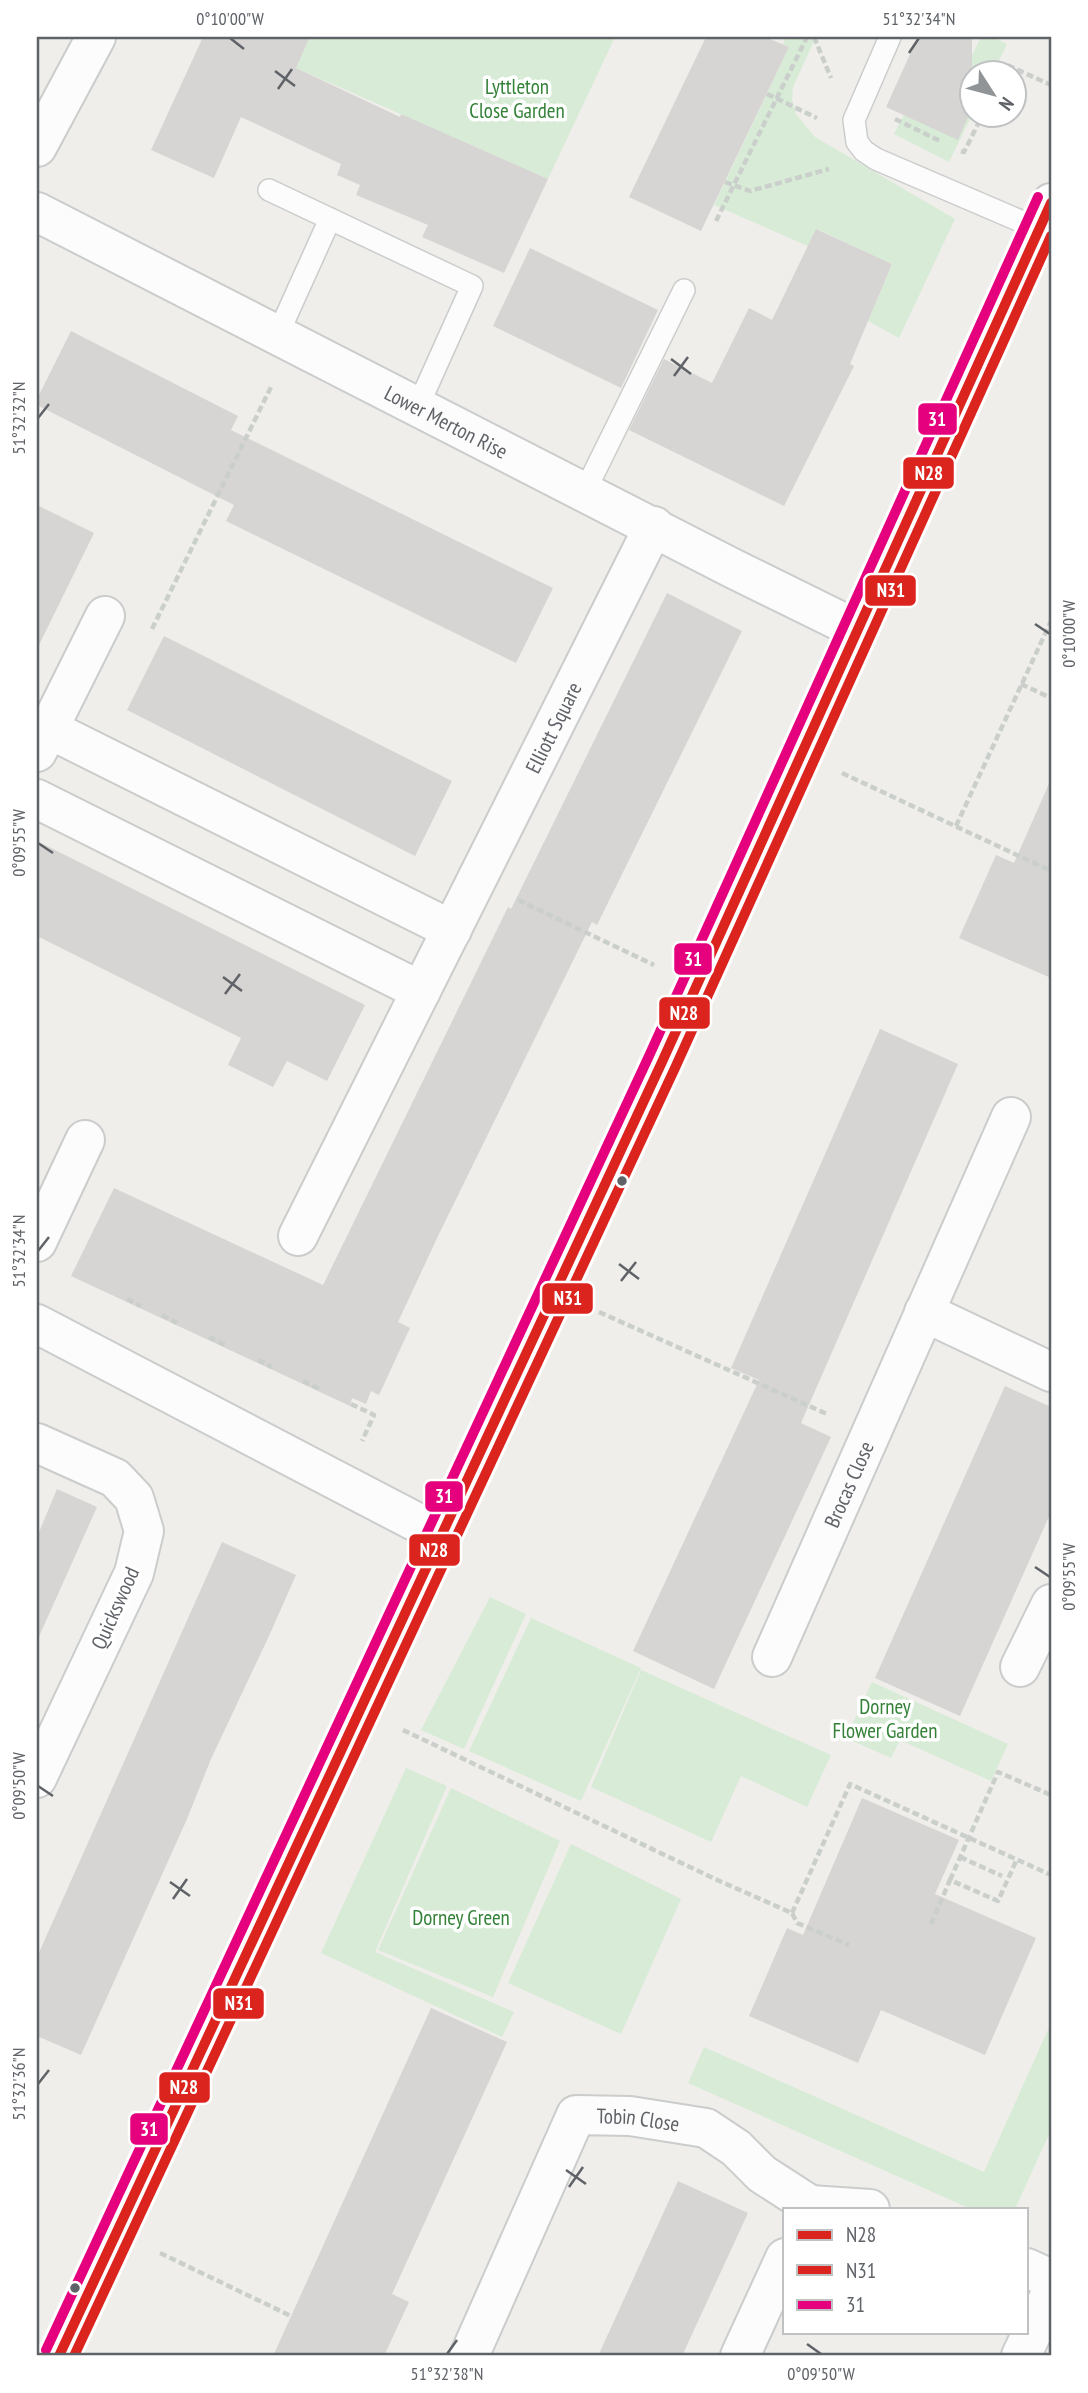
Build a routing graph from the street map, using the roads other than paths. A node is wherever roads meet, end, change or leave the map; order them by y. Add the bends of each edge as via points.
1 (96, 37) edge
2 (890, 37) edge
3 (37, 147) edge
4 (269, 190) dead end
5 (37, 212) edge
6 (1045, 216) edge
7 (330, 219) junction
8 (684, 290) dead end
9 (285, 338) junction
10 (418, 406) junction
11 (585, 491) junction
12 (654, 526) junction
13 (105, 616) road end
14 (858, 630) junction
15 (43, 741) edge
16 (37, 799) edge
17 (452, 930) junction
18 (421, 991) junction
19 (1011, 1116) dead end
20 (85, 1140) dead end
21 (298, 1236) dead end
22 (37, 1242) edge
23 (924, 1312) junction
24 (37, 1324) edge
25 (1051, 1372) edge
26 (37, 1443) edge
27 (441, 1535) junction
28 (1051, 1604) edge
29 (772, 1657) dead end
30 (1020, 1667) dead end
31 (51, 1709) edge
32 (37, 1778) edge
33 (809, 2207) edge
34 (840, 2208) edge
35 (783, 2262) edge
36 (1028, 2268) edge
37 (1051, 2279) edge
38 (1051, 2293) edge
39 (59, 2356) edge
40 (469, 2356) edge
41 (740, 2356) edge
42 (1021, 2356) edge

1 - 3 street
2 - 6 lane via 858,112 857,142 864,151
4 - 7 lane
5 - 9 street, Lower Merton Rise
6 - 14 street
7 - 9 lane
7 - 10 lane via 472,286
8 - 11 lane
9 - 10 street, Lower Merton Rise
10 - 11 street, Lower Merton Rise
11 - 12 street, Lower Merton Rise
12 - 14 street, Lower Merton Rise
12 - 17 street, Elliott Square
13 - 15 street
14 - 27 street
15 - 17 street
16 - 18 street
17 - 18 street, Elliott Square
18 - 21 street, Elliott Square
19 - 23 street, Brocas Close
20 - 22 street
23 - 25 street
23 - 29 street, Brocas Close
24 - 27 street
26 - 31 street, Quickswood via 115,1478 134,1498 144,1531 134,1573
27 - 39 street
28 - 30 street
31 - 32 street, Quickswood
33 - 34 street, Tobin Close
33 - 40 street, Tobin Close via 706,2128 631,2116 576,2115
35 - 41 street
36 - 37 street
38 - 42 street

